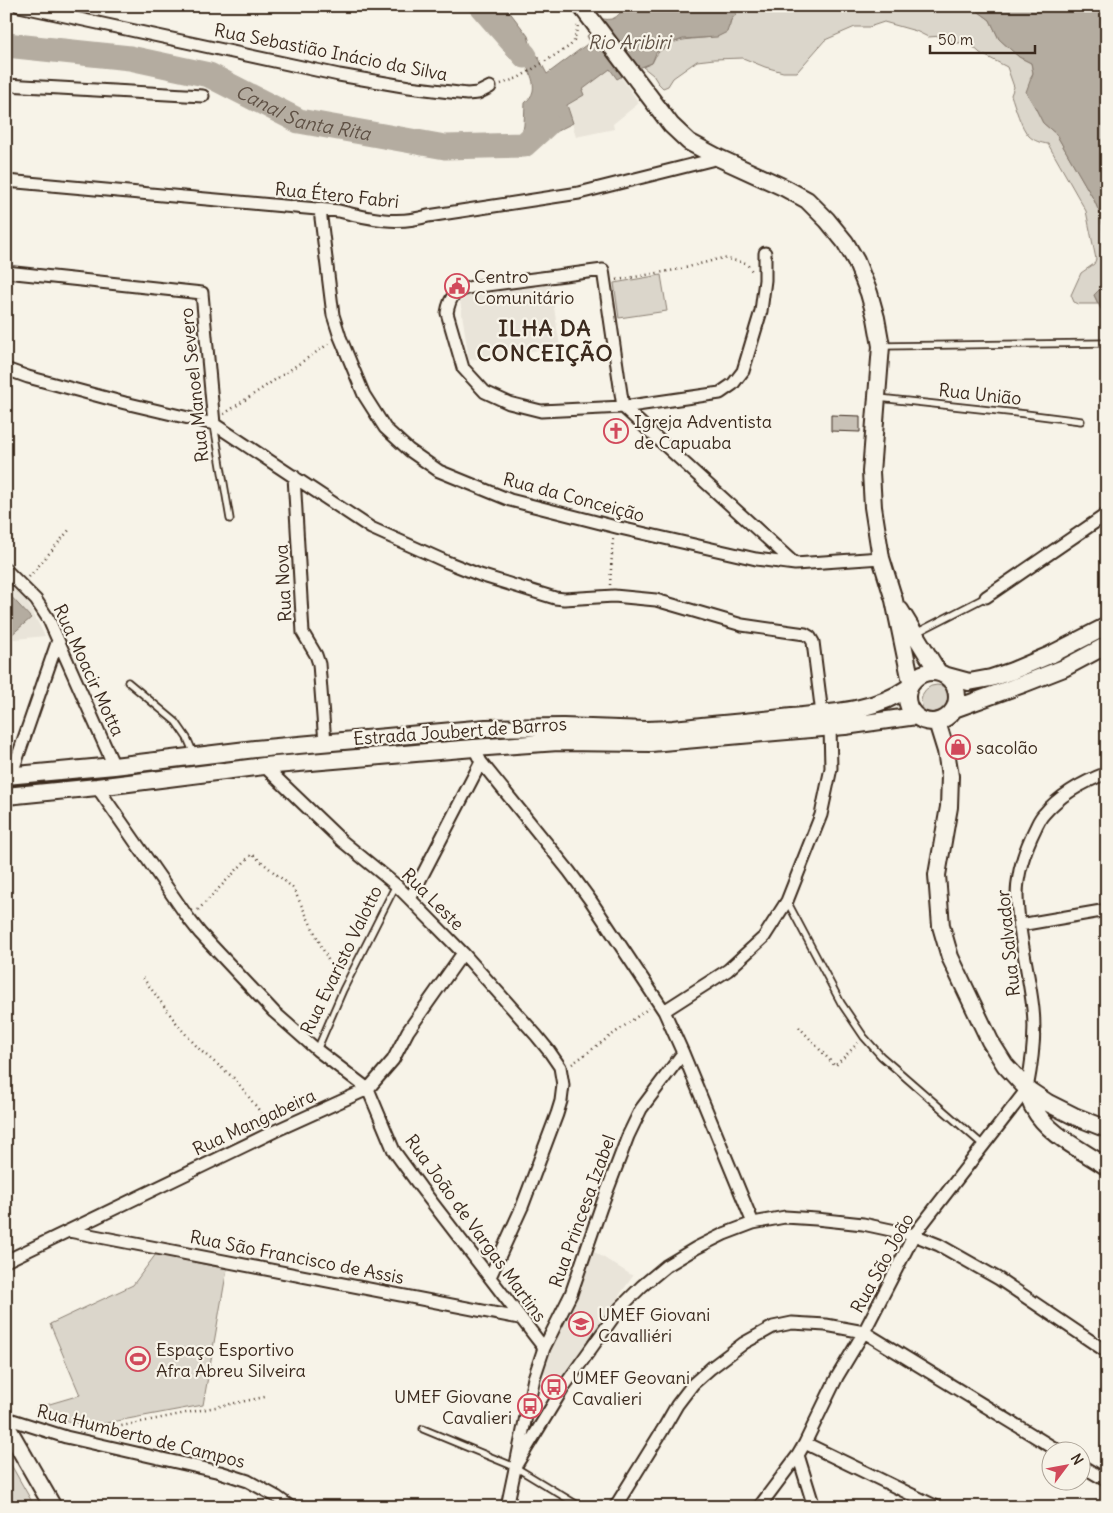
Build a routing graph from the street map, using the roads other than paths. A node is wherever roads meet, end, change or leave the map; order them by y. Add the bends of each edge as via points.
1 (18, 6) edge
2 (586, 13) edge
3 (6, 85) edge
4 (490, 87) road end
5 (203, 96) dead end
6 (718, 158) junction
7 (6, 181) edge
8 (320, 210) junction
9 (765, 253) dead end
10 (6, 272) edge
11 (1107, 343) edge
12 (881, 346) junction
13 (6, 369) edge
14 (876, 398) junction
15 (623, 407) junction
16 (1081, 421) dead end
17 (214, 422) junction
18 (294, 476) junction
19 (1107, 514) edge
20 (230, 519) dead end
21 (881, 558) junction
22 (795, 564) junction
23 (6, 570) edge
24 (986, 597) joint
25 (894, 600) junction
26 (1107, 626) edge
27 (914, 634) junction
28 (58, 640) junction
29 (1107, 645) edge
30 (943, 674) junction
31 (128, 682) dead end
32 (910, 685) junction
33 (954, 709) junction
34 (916, 716) junction
35 (826, 721) junction
36 (936, 722) junction
37 (325, 743) junction
38 (478, 755) junction
39 (195, 756) junction
40 (114, 766) junction
41 (264, 766) junction
42 (1107, 773) edge
43 (9, 776) edge
44 (97, 787) junction
45 (6, 796) edge
46 (396, 885) junction
47 (410, 898) junction
48 (787, 901) junction
49 (1107, 910) edge
50 (1020, 925) junction
51 (463, 953) junction
52 (661, 1006) junction
53 (317, 1050) junction
54 (683, 1053) junction
55 (368, 1088) junction
56 (1027, 1089) junction
57 (1107, 1129) edge
58 (983, 1145) junction
59 (1107, 1167) edge
60 (753, 1223) junction
61 (68, 1231) junction
62 (914, 1234) junction
63 (6, 1261) edge
64 (490, 1277) junction
65 (519, 1318) junction
66 (864, 1332) junction
67 (544, 1348) junction
68 (1107, 1352) edge
69 (6, 1418) edge
70 (6, 1425) edge
71 (423, 1429) dead end
72 (1041, 1440) edge
73 (805, 1443) junction
74 (798, 1455) junction
75 (515, 1467) junction
76 (1090, 1471) edge
77 (1107, 1481) edge
78 (53, 1507) edge
79 (291, 1507) edge
80 (507, 1507) edge
81 (581, 1507) edge
82 (614, 1507) edge
83 (759, 1507) edge
84 (814, 1507) edge
85 (937, 1507) edge

1 - 4 street, Rua Sebastião Inácio da Silva via 381,83 467,94
2 - 6 main road via 671,125 689,142
3 - 5 street
6 - 8 street, Rua Étero Fabri via 579,193 414,220 390,220 339,210
6 - 12 main road via 807,200 827,220 845,242 859,269 869,293
7 - 8 street, Rua Étero Fabri
8 - 22 street, Rua da Conceição via 333,315 340,337 364,395 385,428 409,450 438,470 510,500 756,559
9 - 15 street via 761,311 743,371 733,384 720,393
10 - 17 street, Rua Manoel Severo via 202,293
11 - 12 lane
12 - 14 main road
13 - 17 street via 125,403
14 - 16 lane, Rua União
14 - 21 main road via 872,507
15 - 15 street via 541,411 509,403 485,392 463,368 447,313 452,297 472,287 603,270
15 - 22 street
17 - 18 street
17 - 20 lane, Rua Manoel Severo
18 - 35 street via 371,528 480,575 554,598 656,600 742,625 805,634 813,642
18 - 37 street, Rua Nova via 303,633 319,664
19 - 24 street
21 - 22 street, Rua da Conceição
21 - 25 main road
23 - 28 street, Rua Moacir Motta via 36,600
24 - 27 lane
25 - 27 main road
25 - 32 main road
26 - 30 main road via 1050,655 990,678 969,682
27 - 30 main road
28 - 40 street, Rua Moacir Motta
28 - 43 street
29 - 33 main road via 1064,668
30 - 32 main road via 928,672 919,675
30 - 33 main road via 954,684 957,692
31 - 39 lane via 176,722
32 - 34 main road via 907,698
32 - 35 main road, Estrada Joubert de Barros via 897,696
33 - 36 main road via 950,715
34 - 35 main road, Estrada Joubert de Barros
34 - 36 main road
35 - 37 main road, Estrada Joubert de Barros via 646,730 486,728
35 - 38 main road, Estrada Joubert de Barros via 651,743 558,742
35 - 48 street via 830,768 821,815
36 - 56 main road via 950,776 949,807 937,875 941,926 950,957 990,1041 1005,1065
37 - 39 main road, Estrada Joubert de Barros
38 - 41 main road, Estrada Joubert de Barros
38 - 47 street, Rua Evaristo Valotto
38 - 52 street via 574,878
39 - 40 main road, Estrada Joubert de Barros
40 - 43 main road, Estrada Joubert de Barros
41 - 44 main road, Estrada Joubert de Barros
41 - 46 street, Rua Leste via 342,840
42 - 50 street, Rua Salvador via 1076,787 1042,816 1027,845 1019,874
44 - 45 main road, Estrada Joubert de Barros
44 - 53 street via 189,919 274,1012
46 - 47 street, Rua Leste
46 - 53 lane, Rua Evaristo Valotto
47 - 51 street, Rua Leste
48 - 52 street via 764,937 728,970
48 - 58 lane via 841,1003 864,1037 881,1056
49 - 50 street
50 - 56 street, Rua Salvador via 1033,1010 1033,1045
51 - 55 street, Rua Mangabeira via 408,1031 393,1060
51 - 64 street, Rua Leste via 549,1051 560,1067 563,1085 557,1114 522,1207
52 - 54 street
53 - 55 street
54 - 60 street
54 - 67 street, Rua Princesa Izabel via 641,1109 628,1136 571,1294
55 - 61 street, Rua Mangabeira
55 - 64 street, Rua João de Vargas Martins via 394,1151
56 - 57 main road via 1048,1103
56 - 58 street, Rua São João
56 - 59 main road via 1033,1107 1054,1132
58 - 62 street, Rua São João
60 - 62 street via 786,1218 816,1219
60 - 75 street via 724,1234 666,1266 620,1308 565,1385
61 - 63 street, Rua Mangabeira
61 - 65 street, Rua São Francisco de Assis
62 - 66 street, Rua São João
62 - 68 street via 999,1279
64 - 65 street, Rua João de Vargas Martins
65 - 67 street, Rua João de Vargas Martins
66 - 72 street
66 - 73 street, Rua São João
66 - 82 street via 792,1323 773,1327 744,1342 693,1384
67 - 75 street, Rua Princesa Izabel via 534,1378
69 - 79 street, Rua Humberto de Campos via 66,1437 248,1480
70 - 78 main road
71 - 75 lane
73 - 74 street, Rua São João
73 - 85 street
74 - 83 street, Rua São João
74 - 84 street
75 - 80 street, Rua Princesa Izabel
75 - 81 lane
76 - 77 street

